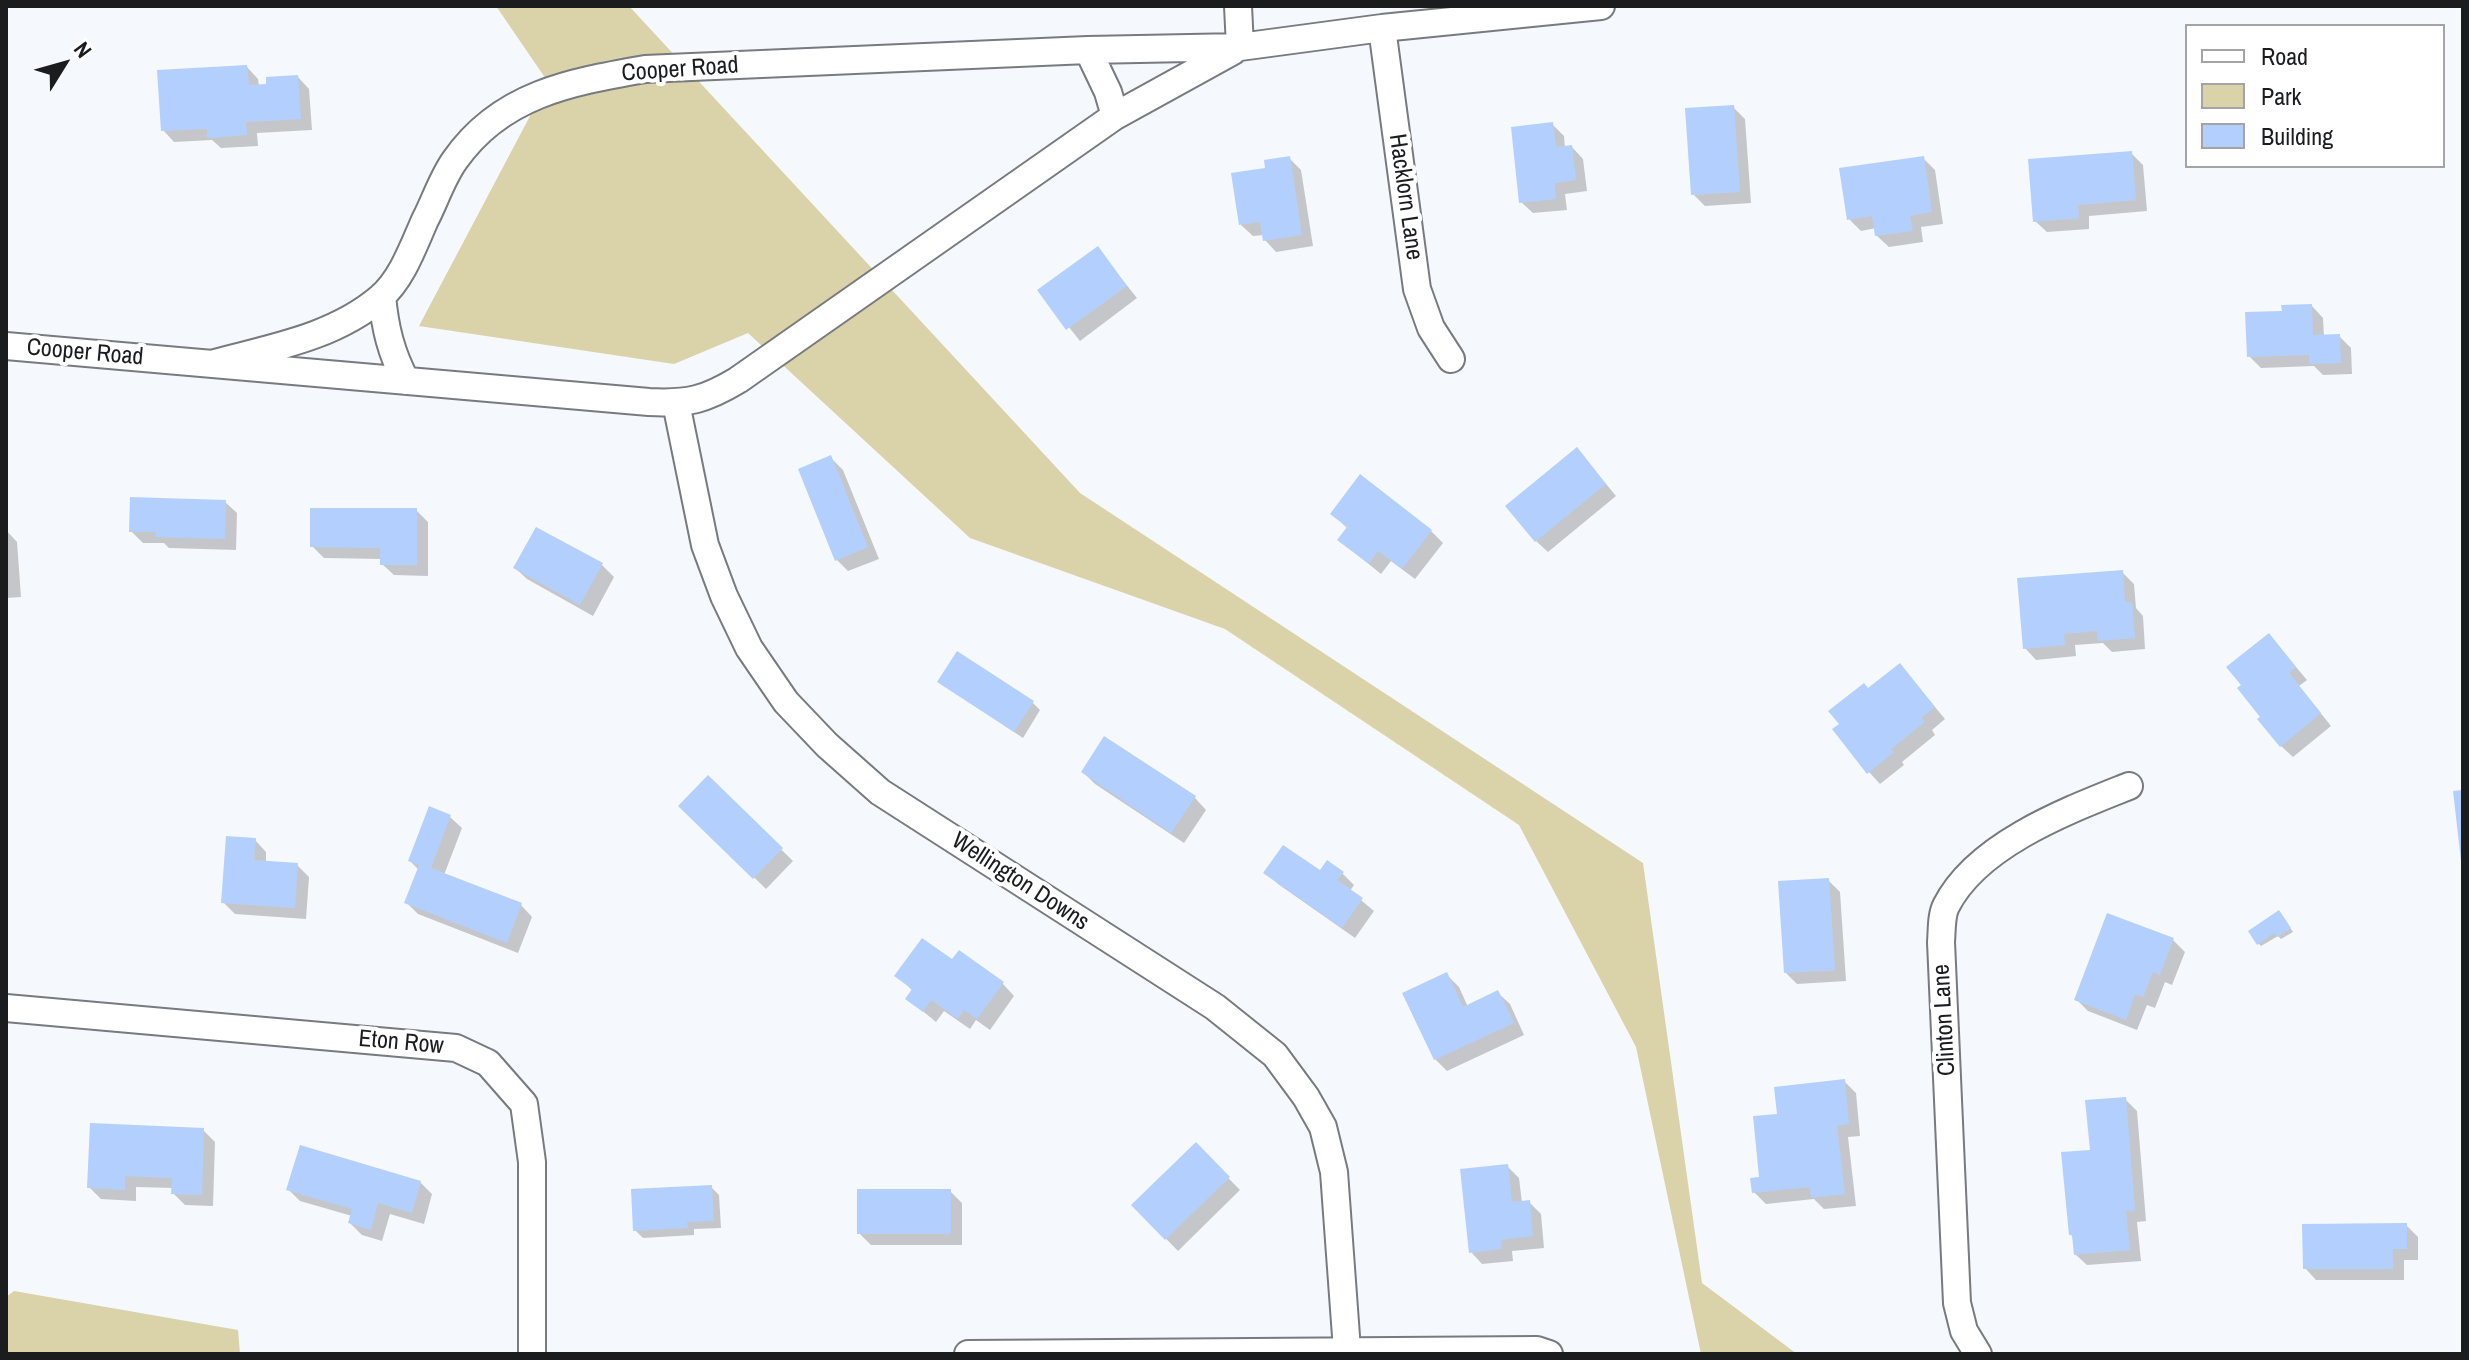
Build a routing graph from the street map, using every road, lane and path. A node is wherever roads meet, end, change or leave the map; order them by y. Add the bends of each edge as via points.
1 (1238, 6) edge
2 (1601, 6) edge
3 (1382, 28) junction
4 (1240, 47) junction
5 (1088, 50) junction
6 (1115, 116) junction
7 (382, 296) junction
8 (6, 346) edge
9 (1451, 359) dead end
10 (211, 364) junction
11 (406, 381) junction
12 (676, 403) junction
13 (2129, 786) dead end
14 (6, 1008) edge
15 (1347, 1350) junction
16 (532, 1354) edge
17 (968, 1354) edge
18 (1549, 1354) edge
19 (1978, 1354) edge

1 - 4 street
2 - 3 street, Cooper Road
3 - 4 street, Cooper Road
3 - 9 street, Hacklorn Lane via 1417,289 1431,328
4 - 5 street, Cooper Road
4 - 6 street, Cooper Road
5 - 6 street
5 - 7 street, Cooper Road via 645,69 534,95 480,129 453,162 398,277
6 - 12 street, Cooper Road via 738,380 712,396
7 - 10 street, Cooper Road via 317,335
7 - 11 street via 385,329
8 - 10 street, Cooper Road
10 - 11 street, Cooper Road
11 - 12 street, Cooper Road
12 - 15 street, Wellington Downs via 705,545 749,648 786,702 880,792 1215,1007 1275,1055 1306,1097 1323,1127 1334,1172
13 - 19 street, Clinton Lane via 2025,832 1976,869 1944,908 1941,942 1957,1303 1964,1331
14 - 16 street, Eton Row via 456,1048 488,1063 524,1104 532,1162
15 - 17 street
15 - 18 street

